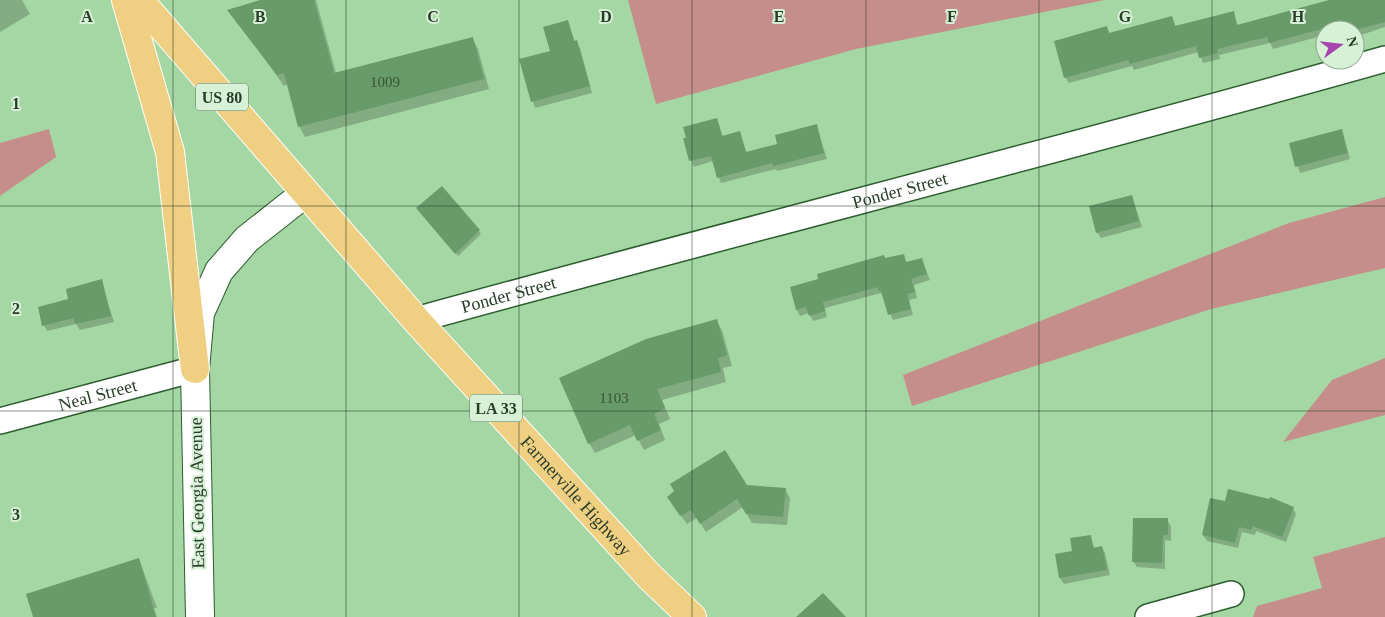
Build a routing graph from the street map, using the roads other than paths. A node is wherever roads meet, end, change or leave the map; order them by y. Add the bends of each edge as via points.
1 (126, 0) edge
2 (139, 0) edge
3 (1385, 59) edge
4 (304, 194) junction
5 (416, 320) junction
6 (195, 369) junction
7 (0, 421) edge
8 (1231, 594) dead end
9 (200, 617) edge
10 (692, 617) edge
11 (1148, 617) edge

1 - 6 main road via 170,152
2 - 4 main road, US 80
3 - 5 street, Ponder Street via 1129,131 632,260
4 - 5 main road, Farmerville Highway / LA 33
4 - 6 main road, East Georgia Avenue via 247,239 219,272 200,313
5 - 10 main road, Farmerville Highway / LA 33 via 650,576
6 - 7 street, Neal Street
6 - 9 main road, East Georgia Avenue
8 - 11 street

